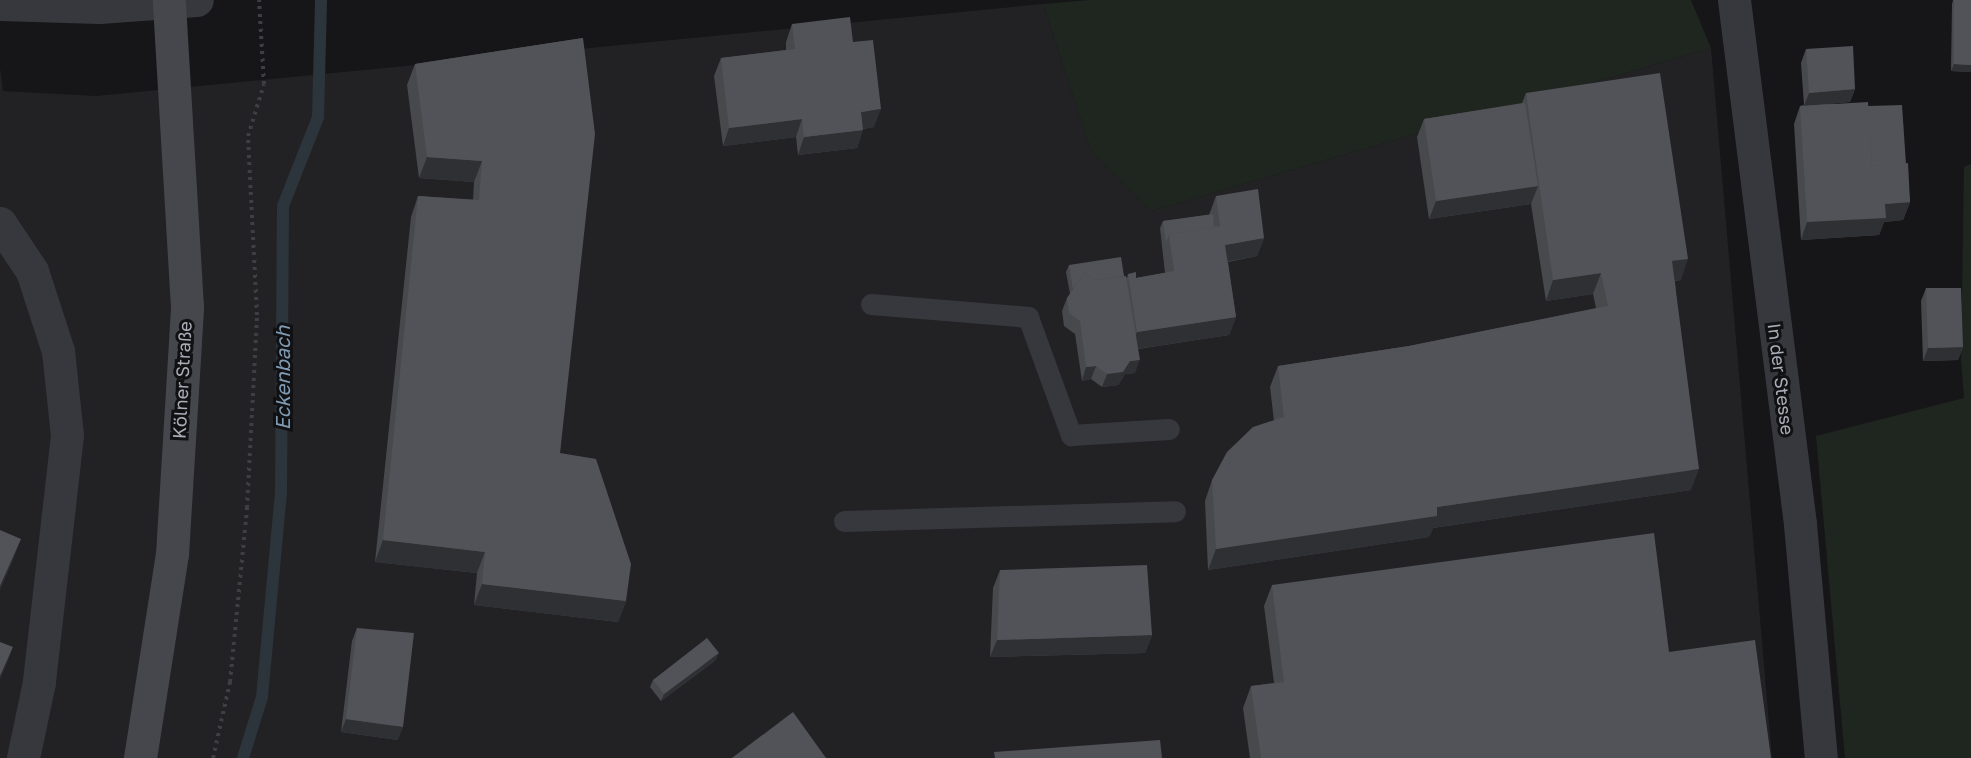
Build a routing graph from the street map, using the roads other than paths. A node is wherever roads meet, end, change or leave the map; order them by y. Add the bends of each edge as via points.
1 (169, 0) edge
2 (198, 0) edge
3 (1734, 0) edge
4 (0, 4) edge
5 (0, 223) edge
6 (871, 304) dead end
7 (1169, 429) dead end
8 (1175, 511) dead end
9 (844, 521) dead end
10 (23, 758) edge
11 (140, 758) edge
12 (1821, 758) edge

1 - 2 street
1 - 4 street via 99,7
1 - 11 main road, Kölner Straße via 186,307 171,554
3 - 12 street, In der Stesse via 1800,524
5 - 10 street via 32,271 54,340 67,435 39,682
6 - 7 lane via 1028,317 1071,435
8 - 9 lane

